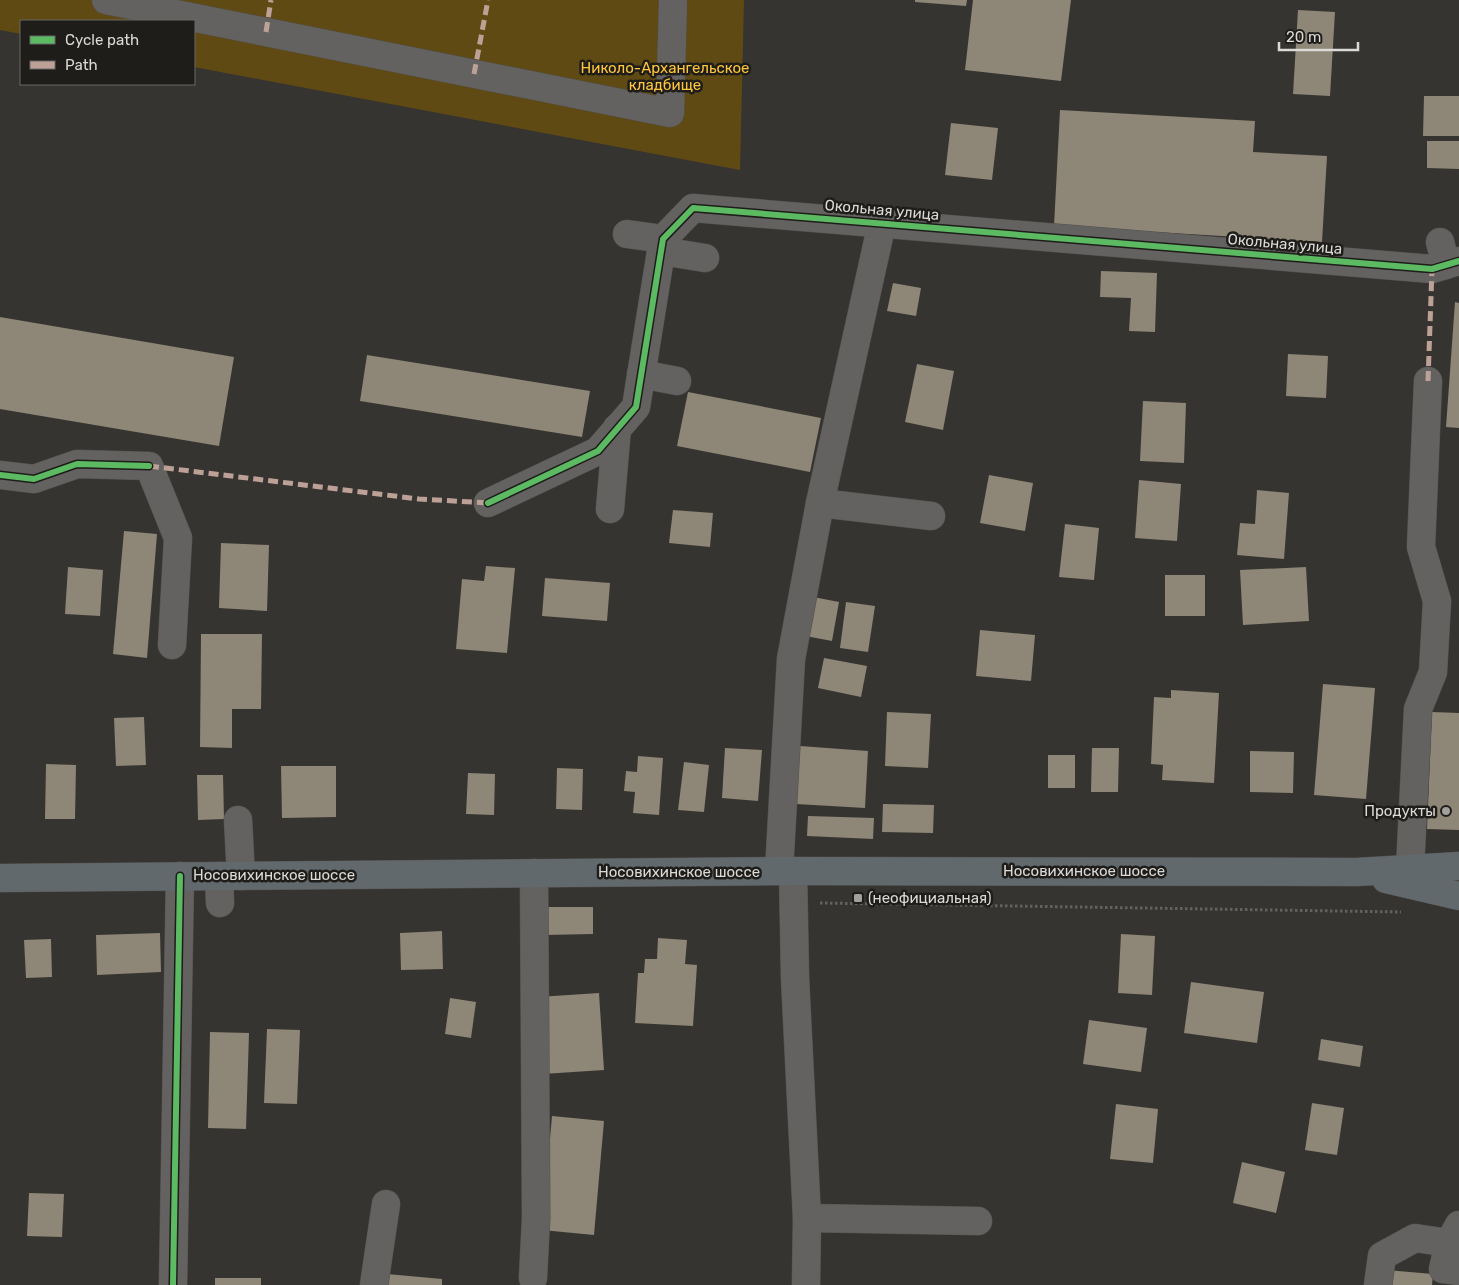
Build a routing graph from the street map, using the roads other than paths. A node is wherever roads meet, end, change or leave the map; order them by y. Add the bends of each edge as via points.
1 (106, 0) edge
2 (673, 0) edge
3 (882, 222) junction
4 (627, 234) dead end
5 (662, 245) junction
6 (857, 252) dead end
7 (1448, 256) edge
8 (705, 258) dead end
9 (641, 374) junction
10 (677, 381) dead end
11 (1428, 381) dead end
12 (617, 428) junction
13 (0, 475) edge
14 (488, 503) dead end
15 (820, 503) junction
16 (610, 509) dead end
17 (931, 516) dead end
18 (172, 646) dead end
19 (238, 820) dead end
20 (1459, 866) edge
21 (1410, 869) junction
22 (786, 871) junction
23 (1357, 872) junction
24 (534, 873) junction
25 (180, 876) junction
26 (230, 876) junction
27 (0, 878) edge
28 (1459, 896) edge
29 (220, 903) dead end
30 (386, 1204) dead end
31 (807, 1218) junction
32 (978, 1221) dead end
33 (1454, 1234) edge
34 (1459, 1271) edge
35 (533, 1278) dead end
36 (173, 1285) edge
37 (374, 1285) edge
38 (806, 1285) edge
39 (1378, 1285) edge

1 - 2 street via 670,113
3 - 5 street, Окольная улица via 693,208
3 - 6 street
3 - 7 street, Окольная улица via 1432,269
3 - 15 street
4 - 5 street
5 - 8 street
5 - 9 street
9 - 10 street
9 - 12 street via 636,407
11 - 21 street via 1421,547 1437,601 1433,672 1418,709
12 - 14 street via 598,451 553,465 523,498
12 - 16 street
13 - 18 street via 34,478 77,464 149,466 178,538
15 - 17 street
15 - 22 street via 791,659
19 - 26 street
20 - 21 main road, Носовихинское шоссе
21 - 23 main road, Носовихинское шоссе
22 - 23 main road, Носовихинское шоссе
22 - 24 main road, Носовихинское шоссе
22 - 31 street via 793,903
23 - 28 main road, Носовихинское шоссе
24 - 26 main road, Носовихинское шоссе
24 - 35 street via 536,1190
25 - 26 main road, Носовихинское шоссе
25 - 27 main road, Носовихинское шоссе
25 - 36 street
26 - 29 street
30 - 37 street
31 - 32 street
31 - 38 street
33 - 34 street via 1443,1269
33 - 39 street via 1415,1238 1382,1256

